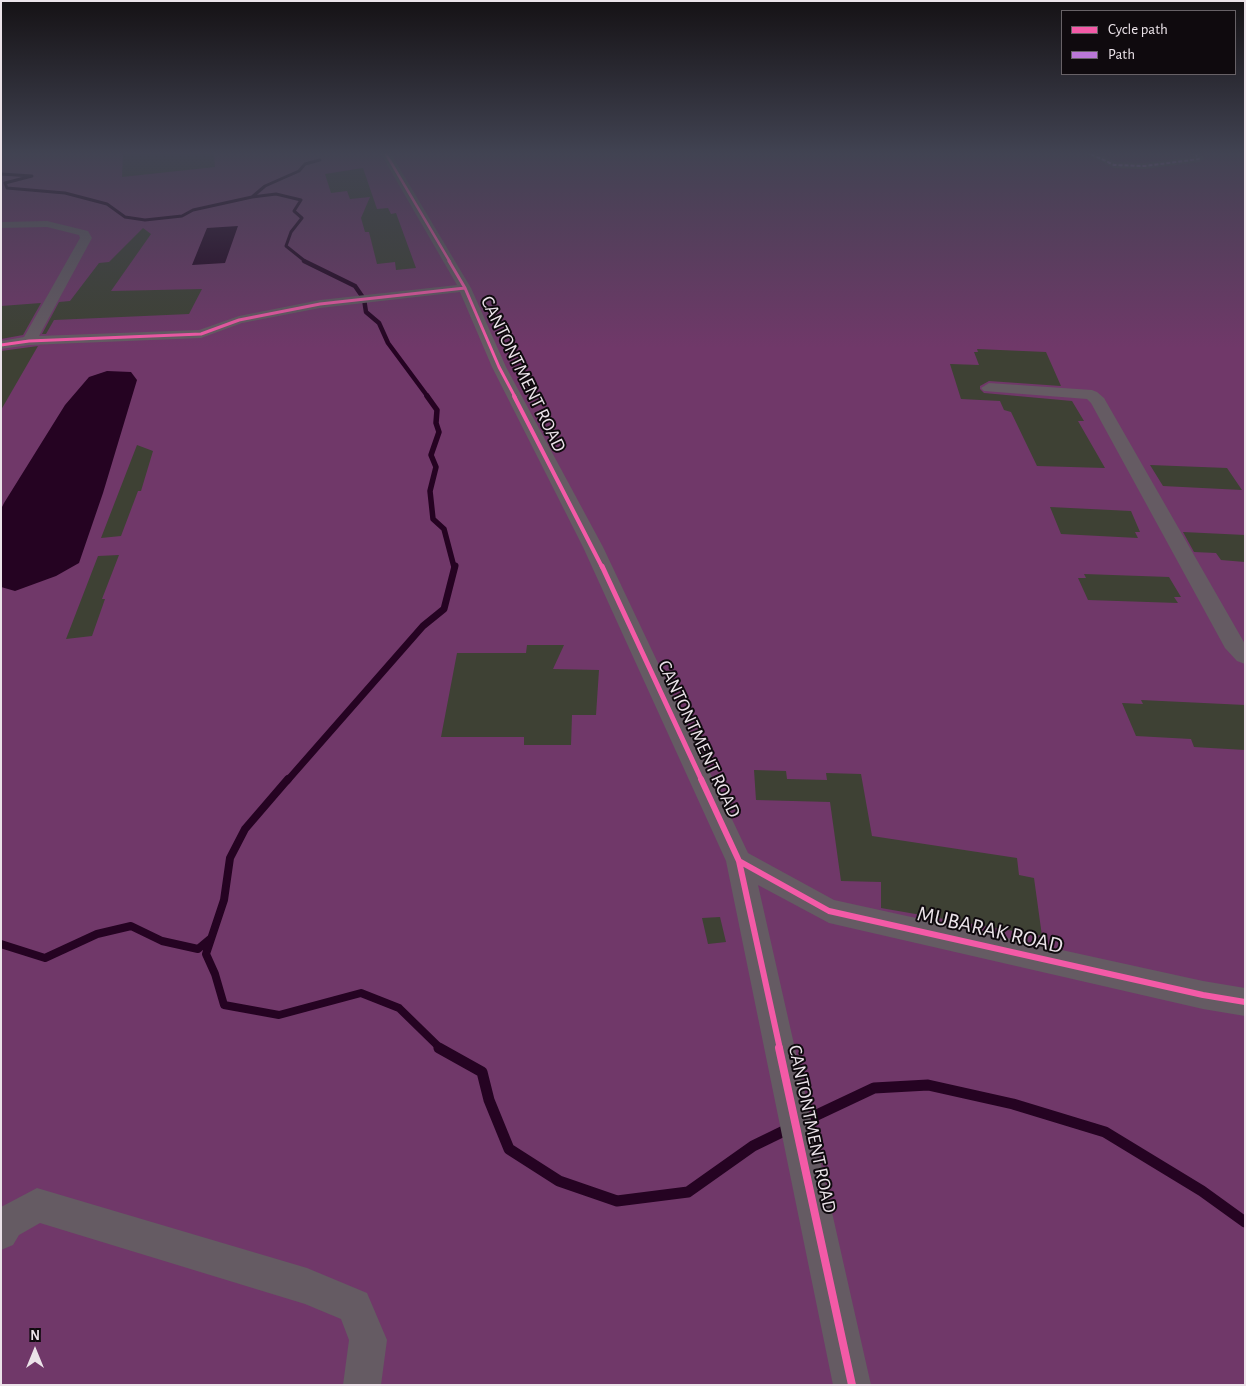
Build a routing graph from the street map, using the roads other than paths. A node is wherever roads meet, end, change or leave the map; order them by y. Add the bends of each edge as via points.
1 (424, 219) edge
2 (1, 225) edge
3 (465, 288) junction
4 (29, 341) junction
5 (1, 345) edge
6 (989, 388) dead end
7 (1245, 656) edge
8 (739, 861) junction
9 (1245, 1002) edge
10 (1, 1233) edge
11 (362, 1385) edge
12 (852, 1385) edge

1 - 3 street, CANTONTMENT ROAD
2 - 4 street via 47,224 84,233 86,238
3 - 4 street via 320,304 239,320 201,334
3 - 8 street, CANTONTMENT ROAD via 498,367 594,547
4 - 5 street
6 - 7 street via 1054,391 1092,396 1098,402 1236,648
8 - 9 street, MUBARAK ROAD via 829,912
8 - 12 street, CANTONTMENT ROAD
10 - 11 street via 7,1223 37,1205 307,1286 354,1306 368,1340

